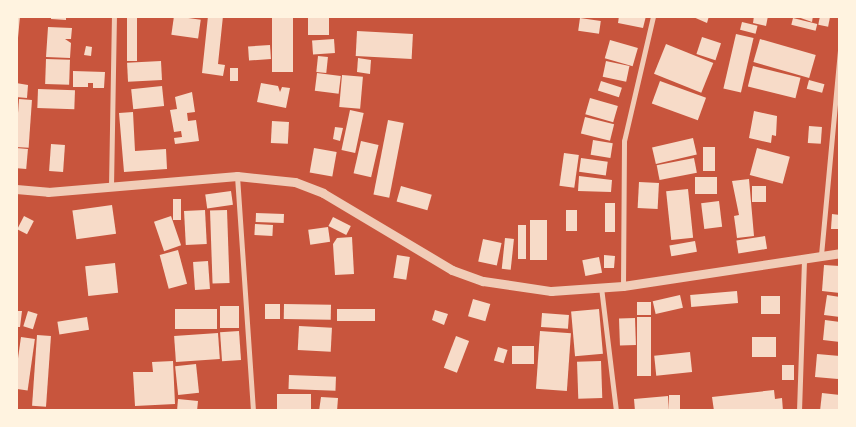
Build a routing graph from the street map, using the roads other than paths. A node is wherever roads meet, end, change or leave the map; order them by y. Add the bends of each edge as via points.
1 (114, 16) edge
2 (653, 16) edge
3 (840, 50) edge
4 (237, 176) junction
5 (111, 186) junction
6 (16, 189) edge
7 (840, 253) edge
8 (821, 255) junction
9 (804, 259) junction
10 (623, 286) junction
11 (601, 287) junction
12 (253, 411) edge
13 (616, 411) edge
14 (799, 411) edge

1 - 5 street
2 - 10 street via 624,140
3 - 8 street
4 - 5 street
4 - 11 street via 295,182 324,193 452,270 520,288
4 - 12 street
5 - 6 street via 48,192
7 - 8 street
8 - 9 street
9 - 10 street
9 - 14 street
10 - 11 street
11 - 13 street

